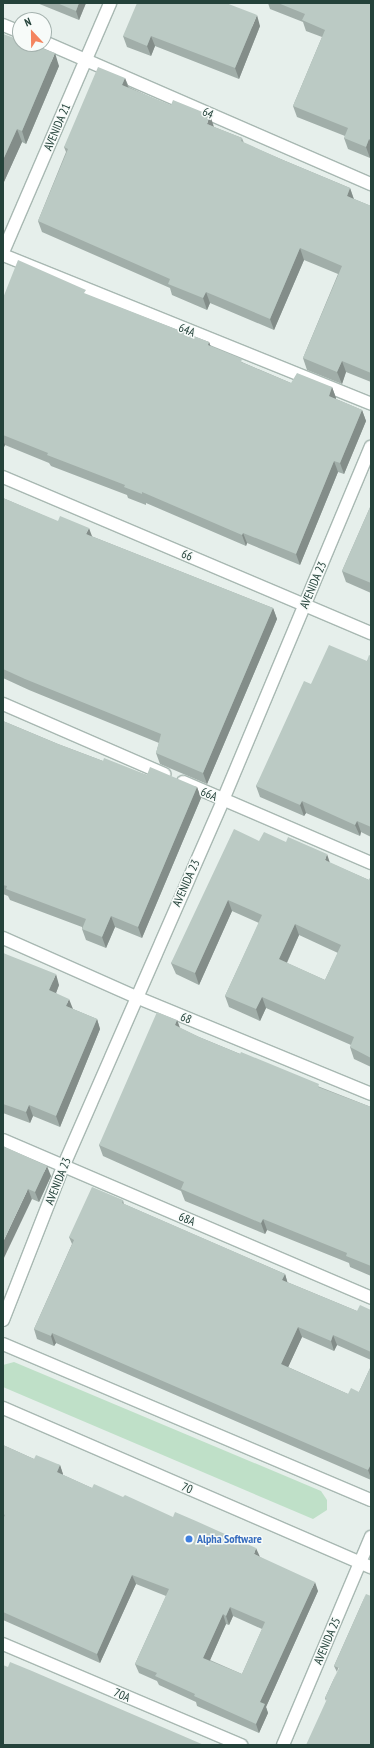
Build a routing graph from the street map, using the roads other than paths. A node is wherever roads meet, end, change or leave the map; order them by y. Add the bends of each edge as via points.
1 (110, 3) edge
2 (52, 45) edge
3 (86, 60) junction
4 (371, 184) edge
5 (3, 253) edge
6 (371, 404) edge
7 (371, 447) edge
8 (3, 476) edge
9 (304, 606) junction
10 (371, 634) edge
11 (3, 704) edge
12 (223, 800) junction
13 (371, 863) edge
14 (3, 938) edge
15 (136, 997) junction
16 (371, 1094) edge
17 (3, 1140) edge
18 (63, 1167) junction
19 (371, 1298) edge
20 (3, 1320) edge
21 (3, 1344) edge
22 (3, 1408) edge
23 (371, 1500) edge
24 (371, 1537) edge
25 (359, 1562) junction
26 (371, 1567) edge
27 (3, 1644) edge
28 (241, 1745) edge
29 (283, 1745) edge

1 - 3 street, AVENIDA 21
2 - 3 street, 64
3 - 4 street, 64
3 - 5 street, AVENIDA 21
5 - 6 street, 64A
7 - 9 street, AVENIDA 23
8 - 9 street, 66
9 - 10 street, 66
9 - 12 street, AVENIDA 23
11 - 12 street, 66A
12 - 13 street, 66A
12 - 15 street, AVENIDA 23
14 - 15 street, 68
15 - 16 street, 68
15 - 18 street, AVENIDA 23
17 - 18 street, 68A
18 - 19 street, 68A
18 - 20 street, AVENIDA 23
21 - 23 street
22 - 25 street, 70
24 - 25 street, AVENIDA 25
25 - 26 street, 70
25 - 29 street, AVENIDA 25
27 - 28 street, 70A

